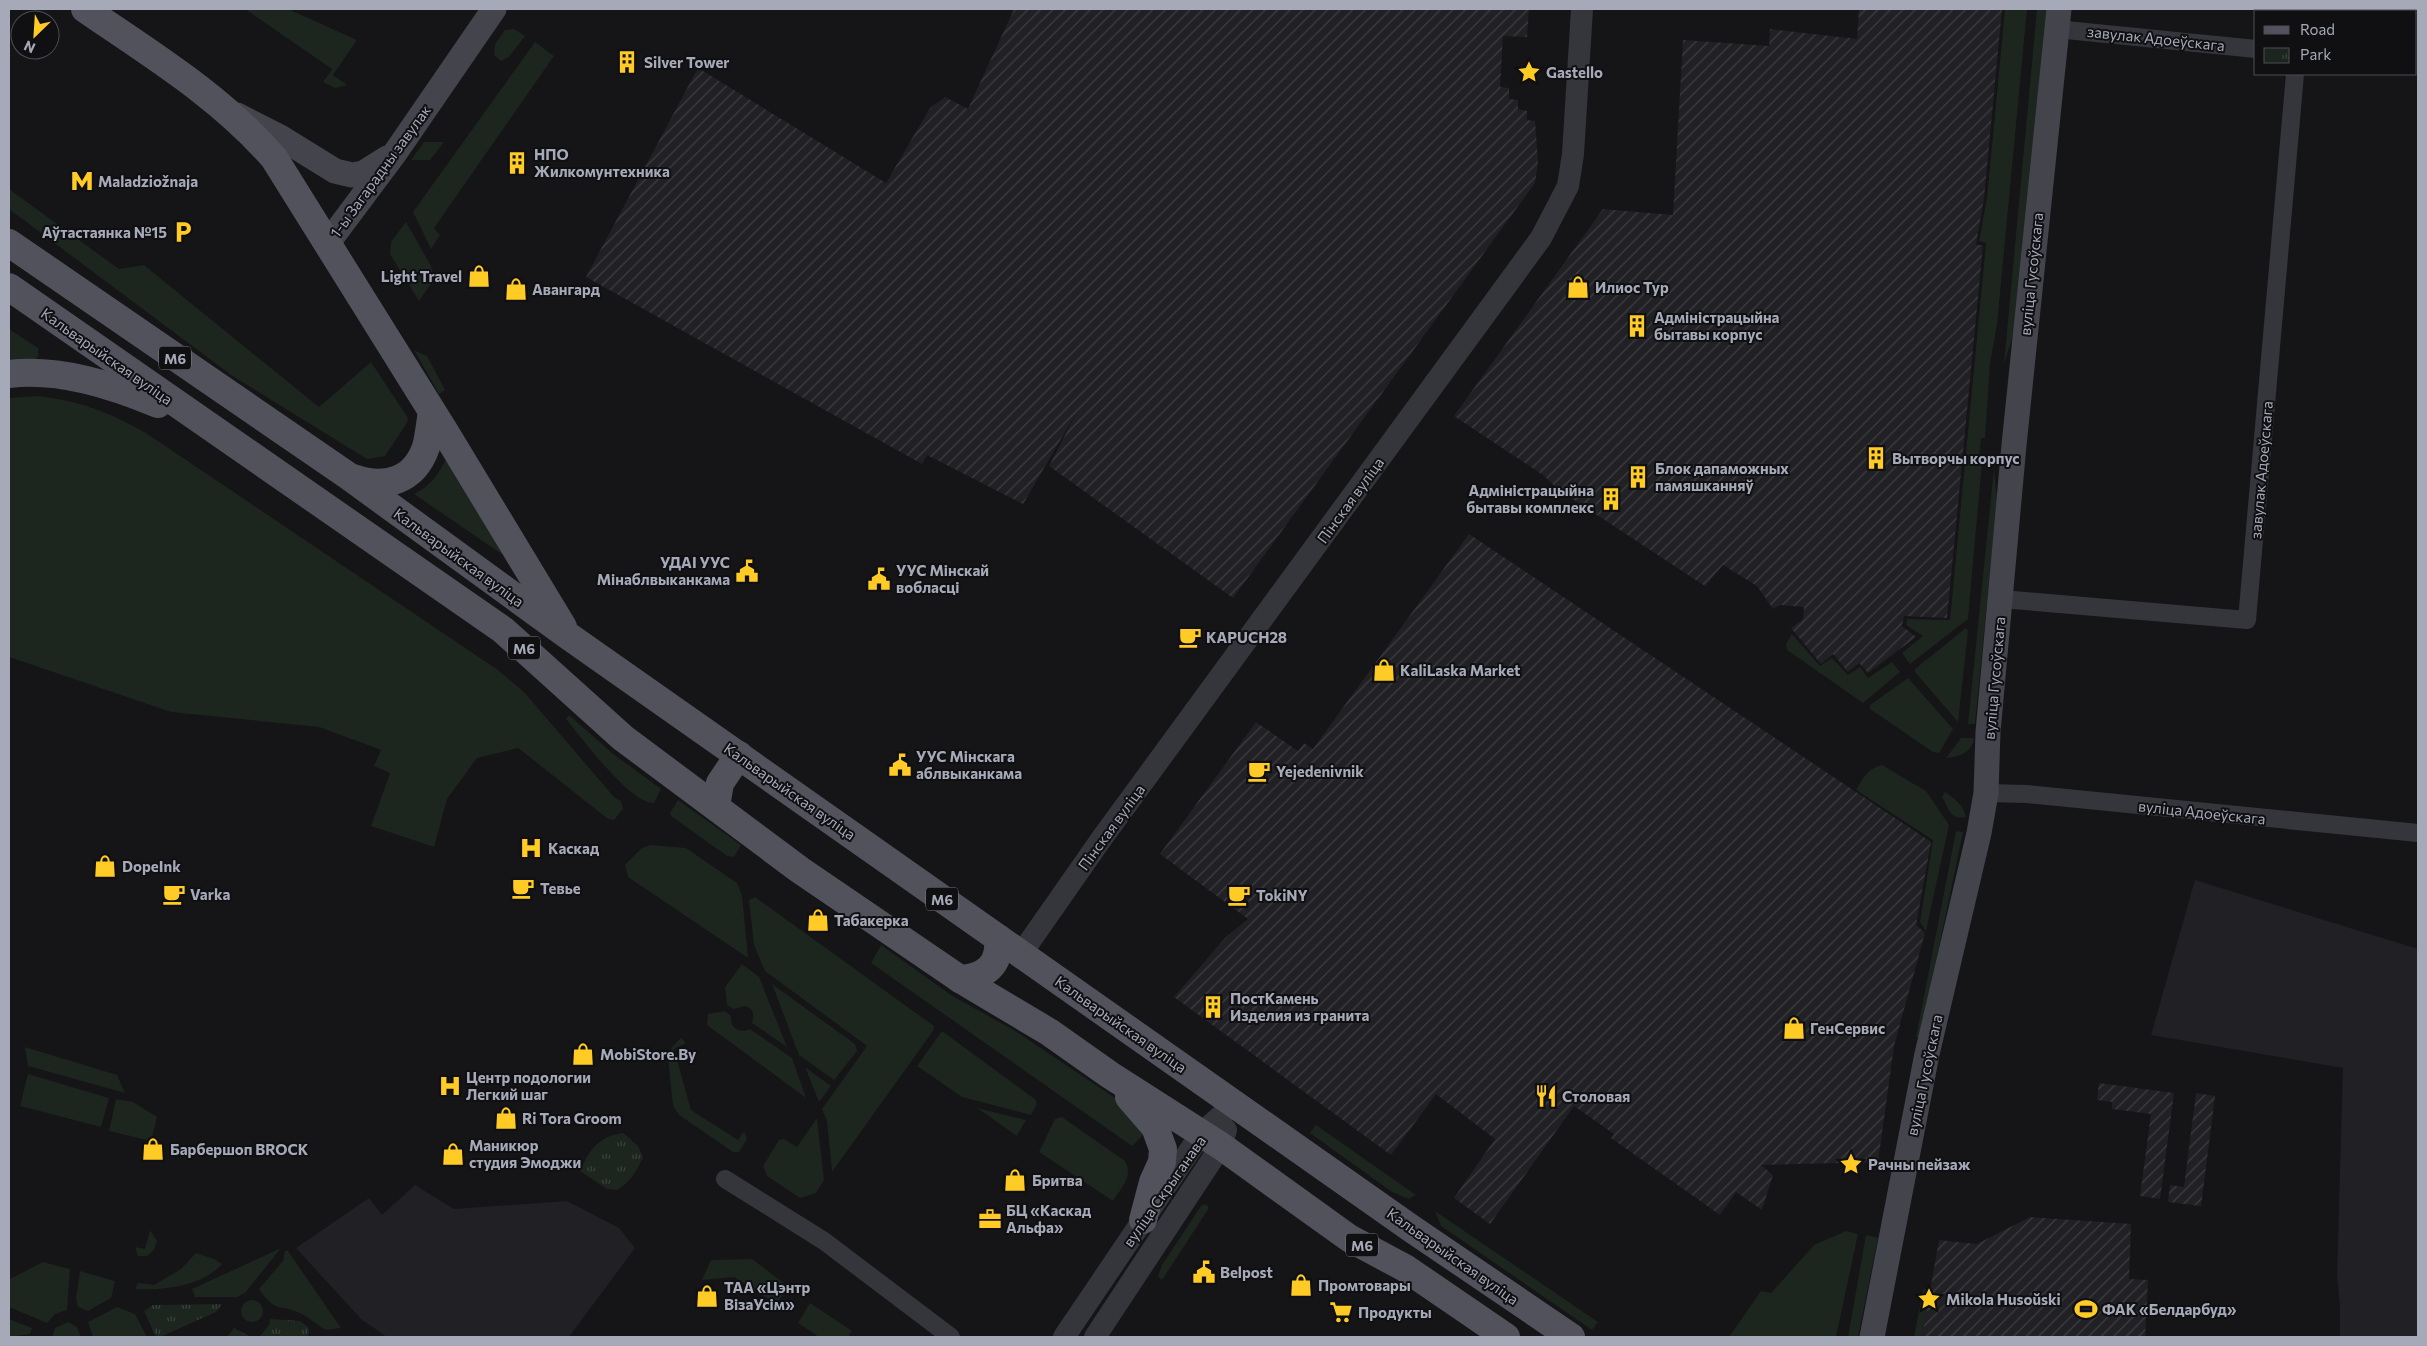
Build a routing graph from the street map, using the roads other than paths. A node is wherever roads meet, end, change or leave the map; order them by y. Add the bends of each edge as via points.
1 (85, 9) edge
2 (494, 9) edge
3 (1582, 9) edge
4 (2058, 19) edge
5 (2254, 49) edge
6 (2296, 75) edge
7 (228, 110) junction
8 (395, 152) junction
9 (9, 244) edge
10 (327, 244) junction
11 (9, 287) edge
12 (9, 374) edge
13 (432, 412) junction
14 (213, 431) junction
15 (346, 475) junction
16 (2001, 599) junction
17 (567, 635) junction
18 (739, 755) junction
19 (1986, 793) junction
20 (716, 806) junction
21 (2418, 833) edge
22 (998, 938) junction
23 (1021, 954) junction
24 (960, 979) junction
25 (1110, 1075) junction
26 (1235, 1103) junction
27 (1211, 1140) junction
28 (725, 1179) dead end
29 (1143, 1220) junction
30 (951, 1337) edge
31 (1064, 1337) edge
32 (1095, 1337) edge
33 (1506, 1337) edge
34 (1571, 1337) edge
35 (1872, 1337) edge

1 - 7 main road via 196,84
2 - 8 main road, 1-ы Загарадны завулак
3 - 23 street, Пінская вуліца via 1574,154 1568,186 1542,238
4 - 5 street, завулак Адоеўскага
4 - 16 main road, вуліца Гусоўскага
6 - 16 street, завулак Адоеўскага via 2247,620
7 - 8 main road via 335,171 352,175 363,173
7 - 10 main road via 274,158
8 - 10 main road, 1-ы Загарадны завулак
9 - 15 main road, Кальварыйская вуліца / М6
10 - 13 main road, 1-ы Загарадны завулак
11 - 14 main road, Кальварыйская вуліца / М6
12 - 14 main road via 52,375 105,386 157,403
13 - 15 main road via 426,447 418,463 407,474 381,484
13 - 17 main road, 1-ы Загарадны завулак
14 - 20 main road, Кальварыйская вуліца / М6 via 503,630 622,738
15 - 17 main road, Кальварыйская вуліца / М6
16 - 19 main road, вуліца Гусоўскага via 1988,732
17 - 18 main road, Кальварыйская вуліца / М6
18 - 20 main road via 720,783
18 - 22 main road, Кальварыйская вуліца / М6
19 - 21 street, вуліца Адоеўскага via 2027,794
19 - 35 main road, вуліца Гусоўскага via 1927,1054
20 - 24 main road, Кальварыйская вуліца / М6 via 800,870
22 - 23 main road, Кальварыйская вуліца / М6
22 - 24 main road via 997,957 989,971
23 - 26 main road, Кальварыйская вуліца / М6
24 - 25 main road, Кальварыйская вуліца / М6 via 1049,1032
25 - 27 main road, Кальварыйская вуліца / М6
25 - 29 main road via 1155,1127 1163,1149 1162,1162
26 - 27 street, вуліца Скрыганава
26 - 34 main road, Кальварыйская вуліца / М6
27 - 29 street, вуліца Скрыганава
27 - 32 street, вуліца Скрыганава
27 - 33 main road, Кальварыйская вуліца / М6 via 1349,1238 1405,1268
28 - 30 street via 824,1241
29 - 31 street, вуліца Скрыганава

